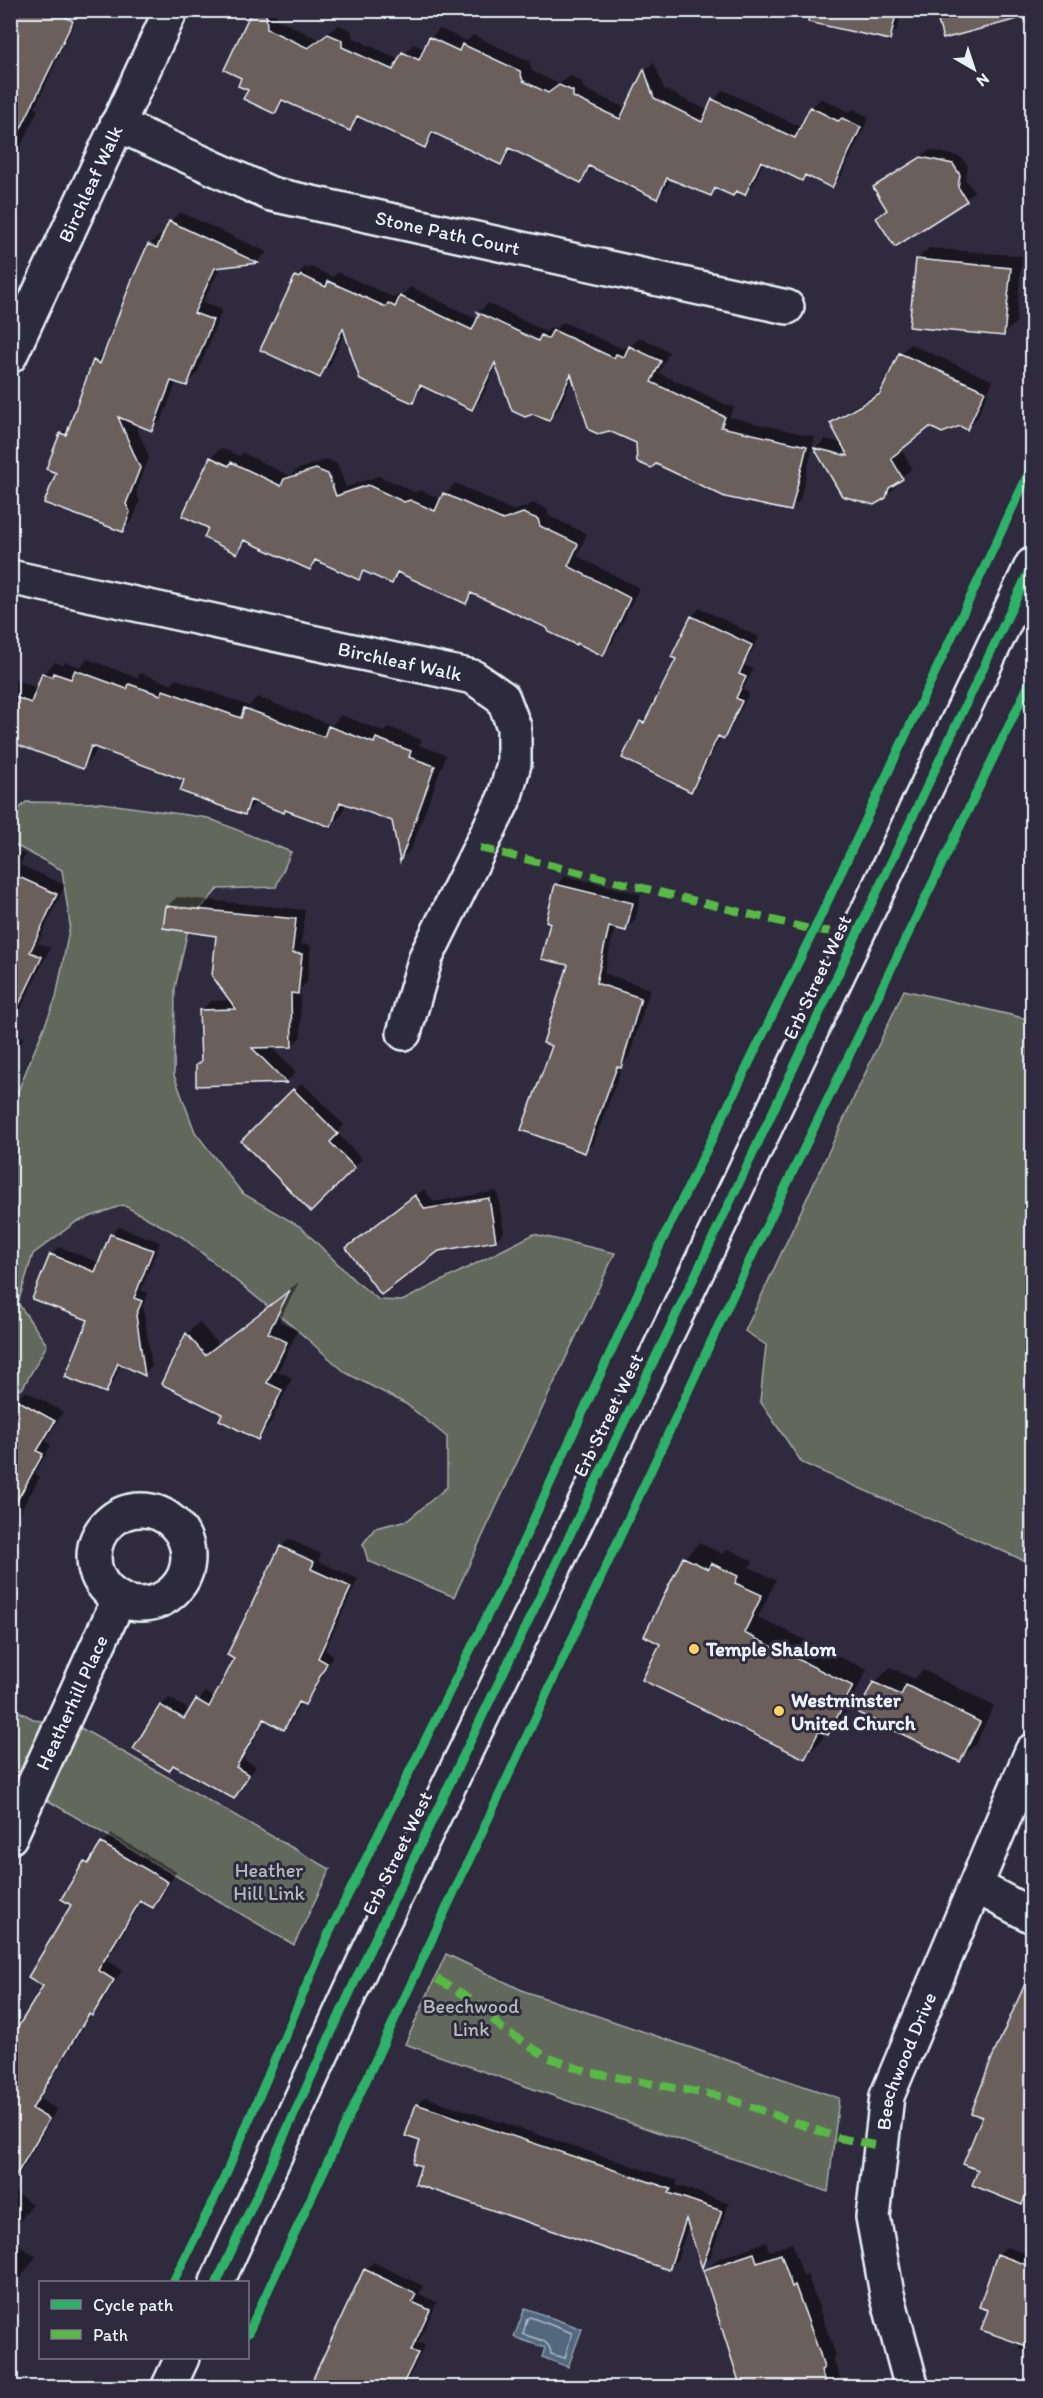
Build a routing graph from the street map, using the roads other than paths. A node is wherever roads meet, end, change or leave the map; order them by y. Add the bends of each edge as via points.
1 (171, 10) edge
2 (117, 124) junction
3 (787, 307) dead end
4 (18, 319) edge
5 (10, 356) edge
6 (1032, 565) edge
7 (10, 577) edge
8 (404, 1033) dead end
9 (119, 1599) dead end
10 (1032, 1751) edge
11 (10, 1837) edge
12 (976, 1886) junction
13 (1032, 1916) edge
14 (218, 2281) edge
15 (182, 2359) edge
16 (168, 2388) edge
17 (912, 2388) edge

1 - 2 street, Birchleaf Walk
2 - 3 street, Stone Path Court via 271,194
2 - 4 street, Birchleaf Walk
4 - 5 street, Birchleaf Walk
6 - 14 street, Erb Street West via 374,1940
7 - 8 street, Birchleaf Walk via 473,677 503,698 514,727 514,764 504,799 426,957
9 - 11 street, Heatherhill Place
10 - 12 street, Beechwood Drive
12 - 13 street
12 - 17 street, Beechwood Drive via 887,2096 880,2146 873,2217 887,2294
15 - 16 street

